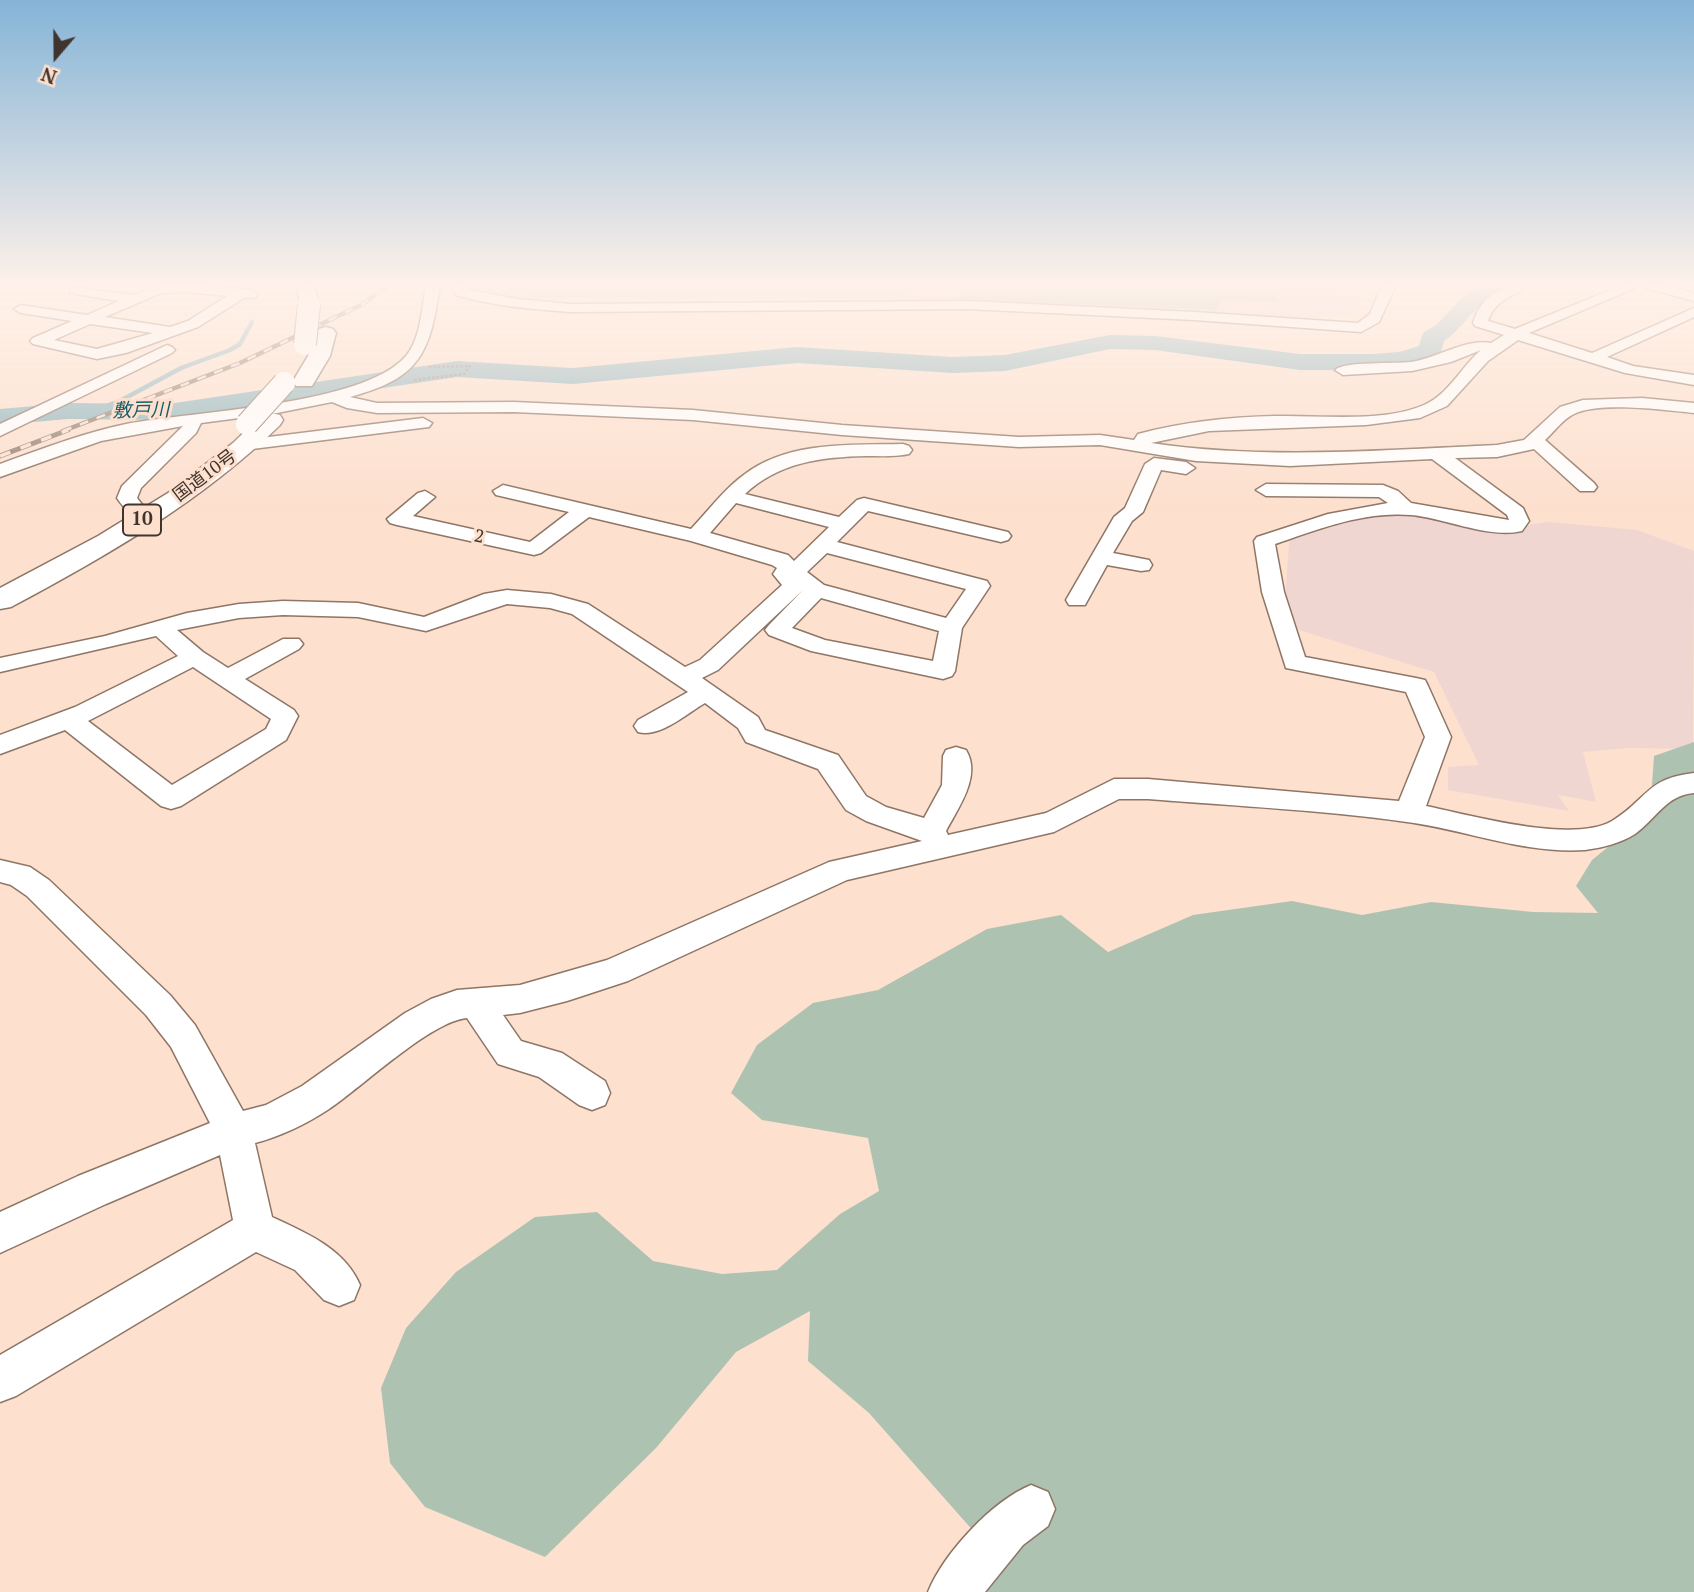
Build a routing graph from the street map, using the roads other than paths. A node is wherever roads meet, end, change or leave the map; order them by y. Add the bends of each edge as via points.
1 (147, 359) edge
2 (299, 359) edge
3 (316, 359) edge
4 (411, 359) edge
5 (1448, 359) edge
6 (1480, 359) edge
7 (1597, 359) edge
8 (1343, 370) dead end
9 (1691, 377) edge
10 (294, 382) junction
11 (336, 397) junction
12 (548, 408) junction
13 (1694, 408) edge
14 (195, 418) junction
15 (1312, 421) junction
16 (1550, 424) junction
17 (254, 430) junction
18 (0, 431) edge
19 (987, 438) junction
20 (1532, 442) junction
21 (1141, 446) junction
22 (1437, 454) junction
23 (1260, 458) junction
24 (0, 471) edge
25 (1587, 487) dead end
26 (1266, 490) dead end
27 (503, 491) dead end
28 (425, 497) dead end
29 (734, 497) junction
30 (134, 507) junction
31 (1406, 509) junction
32 (584, 510) junction
33 (843, 524) junction
34 (696, 536) junction
35 (1001, 536) dead end
36 (822, 545) junction
37 (1100, 557) junction
38 (1141, 565) dead end
39 (792, 570) junction
40 (0, 582) edge
41 (816, 590) junction
42 (0, 600) edge
43 (1077, 600) dead end
44 (159, 627) junction
45 (951, 627) junction
46 (291, 644) dead end
47 (194, 657) junction
48 (0, 665) edge
49 (227, 679) junction
50 (694, 684) junction
51 (68, 719) junction
52 (647, 726) dead end
53 (0, 745) edge
54 (956, 756) dead end
55 (1694, 783) edge
56 (1409, 812) junction
57 (936, 839) junction
58 (0, 871) edge
59 (476, 1003) junction
60 (592, 1093) dead end
61 (233, 1131) junction
62 (255, 1230) junction
63 (0, 1233) edge
64 (339, 1285) dead end
65 (0, 1380) edge
66 (1031, 1509) dead end
67 (953, 1592) edge

1 - 18 street via 55,403 15,414
2 - 10 highway, 国道10号 / 10, bridge
3 - 10 highway, 国道10号 / 10
4 - 11 street via 390,375
5 - 8 street via 1407,369
6 - 15 street via 1440,405 1392,418
7 - 9 street via 1641,372
10 - 17 highway, 国道10号 / 10, bridge
11 - 12 street via 377,408
11 - 14 street
12 - 17 street
12 - 19 street
13 - 16 street via 1642,403 1583,405
14 - 24 street via 115,432
14 - 30 street via 190,429 132,486 127,498
15 - 16 street via 1334,447 1483,442 1519,431 1534,419
15 - 21 street via 1184,428 1144,438
16 - 20 street
17 - 30 highway, 国道10号 / 10
17 - 42 highway, 国道10号 / 10 via 195,484 143,520
19 - 21 street via 1100,440
19 - 29 street via 976,446 958,449 843,452 790,460 755,475
20 - 22 street via 1497,451
20 - 25 street
21 - 23 street
22 - 23 street
22 - 31 street via 1516,512 1519,521 1515,527 1499,527
23 - 37 street via 1240,468 1154,464 1133,512 1124,517
26 - 31 street via 1383,491
27 - 32 street
28 - 32 street, 2 via 397,519 534,549
29 - 33 street
29 - 34 street
30 - 40 highway, 国道10号 / 10
31 - 56 street via 1332,517 1264,541 1273,592 1296,663 1416,686 1438,737
32 - 34 street
33 - 35 street via 864,504
33 - 36 street
34 - 39 street via 780,560
36 - 39 street
36 - 45 street via 979,586
37 - 38 street
37 - 43 street
39 - 41 street
39 - 50 street via 784,574 795,585
41 - 45 street
41 - 45 street via 778,630 819,646 943,671
44 - 47 street
44 - 48 street
44 - 50 street via 216,614 283,608 358,610 426,624 492,599 551,601 580,609
46 - 49 street
47 - 49 street
47 - 51 street
49 - 51 street via 285,716 277,734 171,799
50 - 52 street
50 - 57 street via 749,723 755,737 828,762 856,803
51 - 53 street
54 - 57 street via 956,785
55 - 56 street via 1663,790 1635,821 1610,834 1566,840
56 - 57 street via 1114,789 1055,822
57 - 59 street via 840,870 592,979 520,999
58 - 61 street via 19,875 38,888 158,1005 183,1036
59 - 60 street via 510,1053 549,1065
59 - 61 street via 457,1004 430,1015 315,1098 273,1121
61 - 62 street
61 - 63 street
62 - 64 street via 309,1256
62 - 65 street
66 - 67 street via 1006,1528

